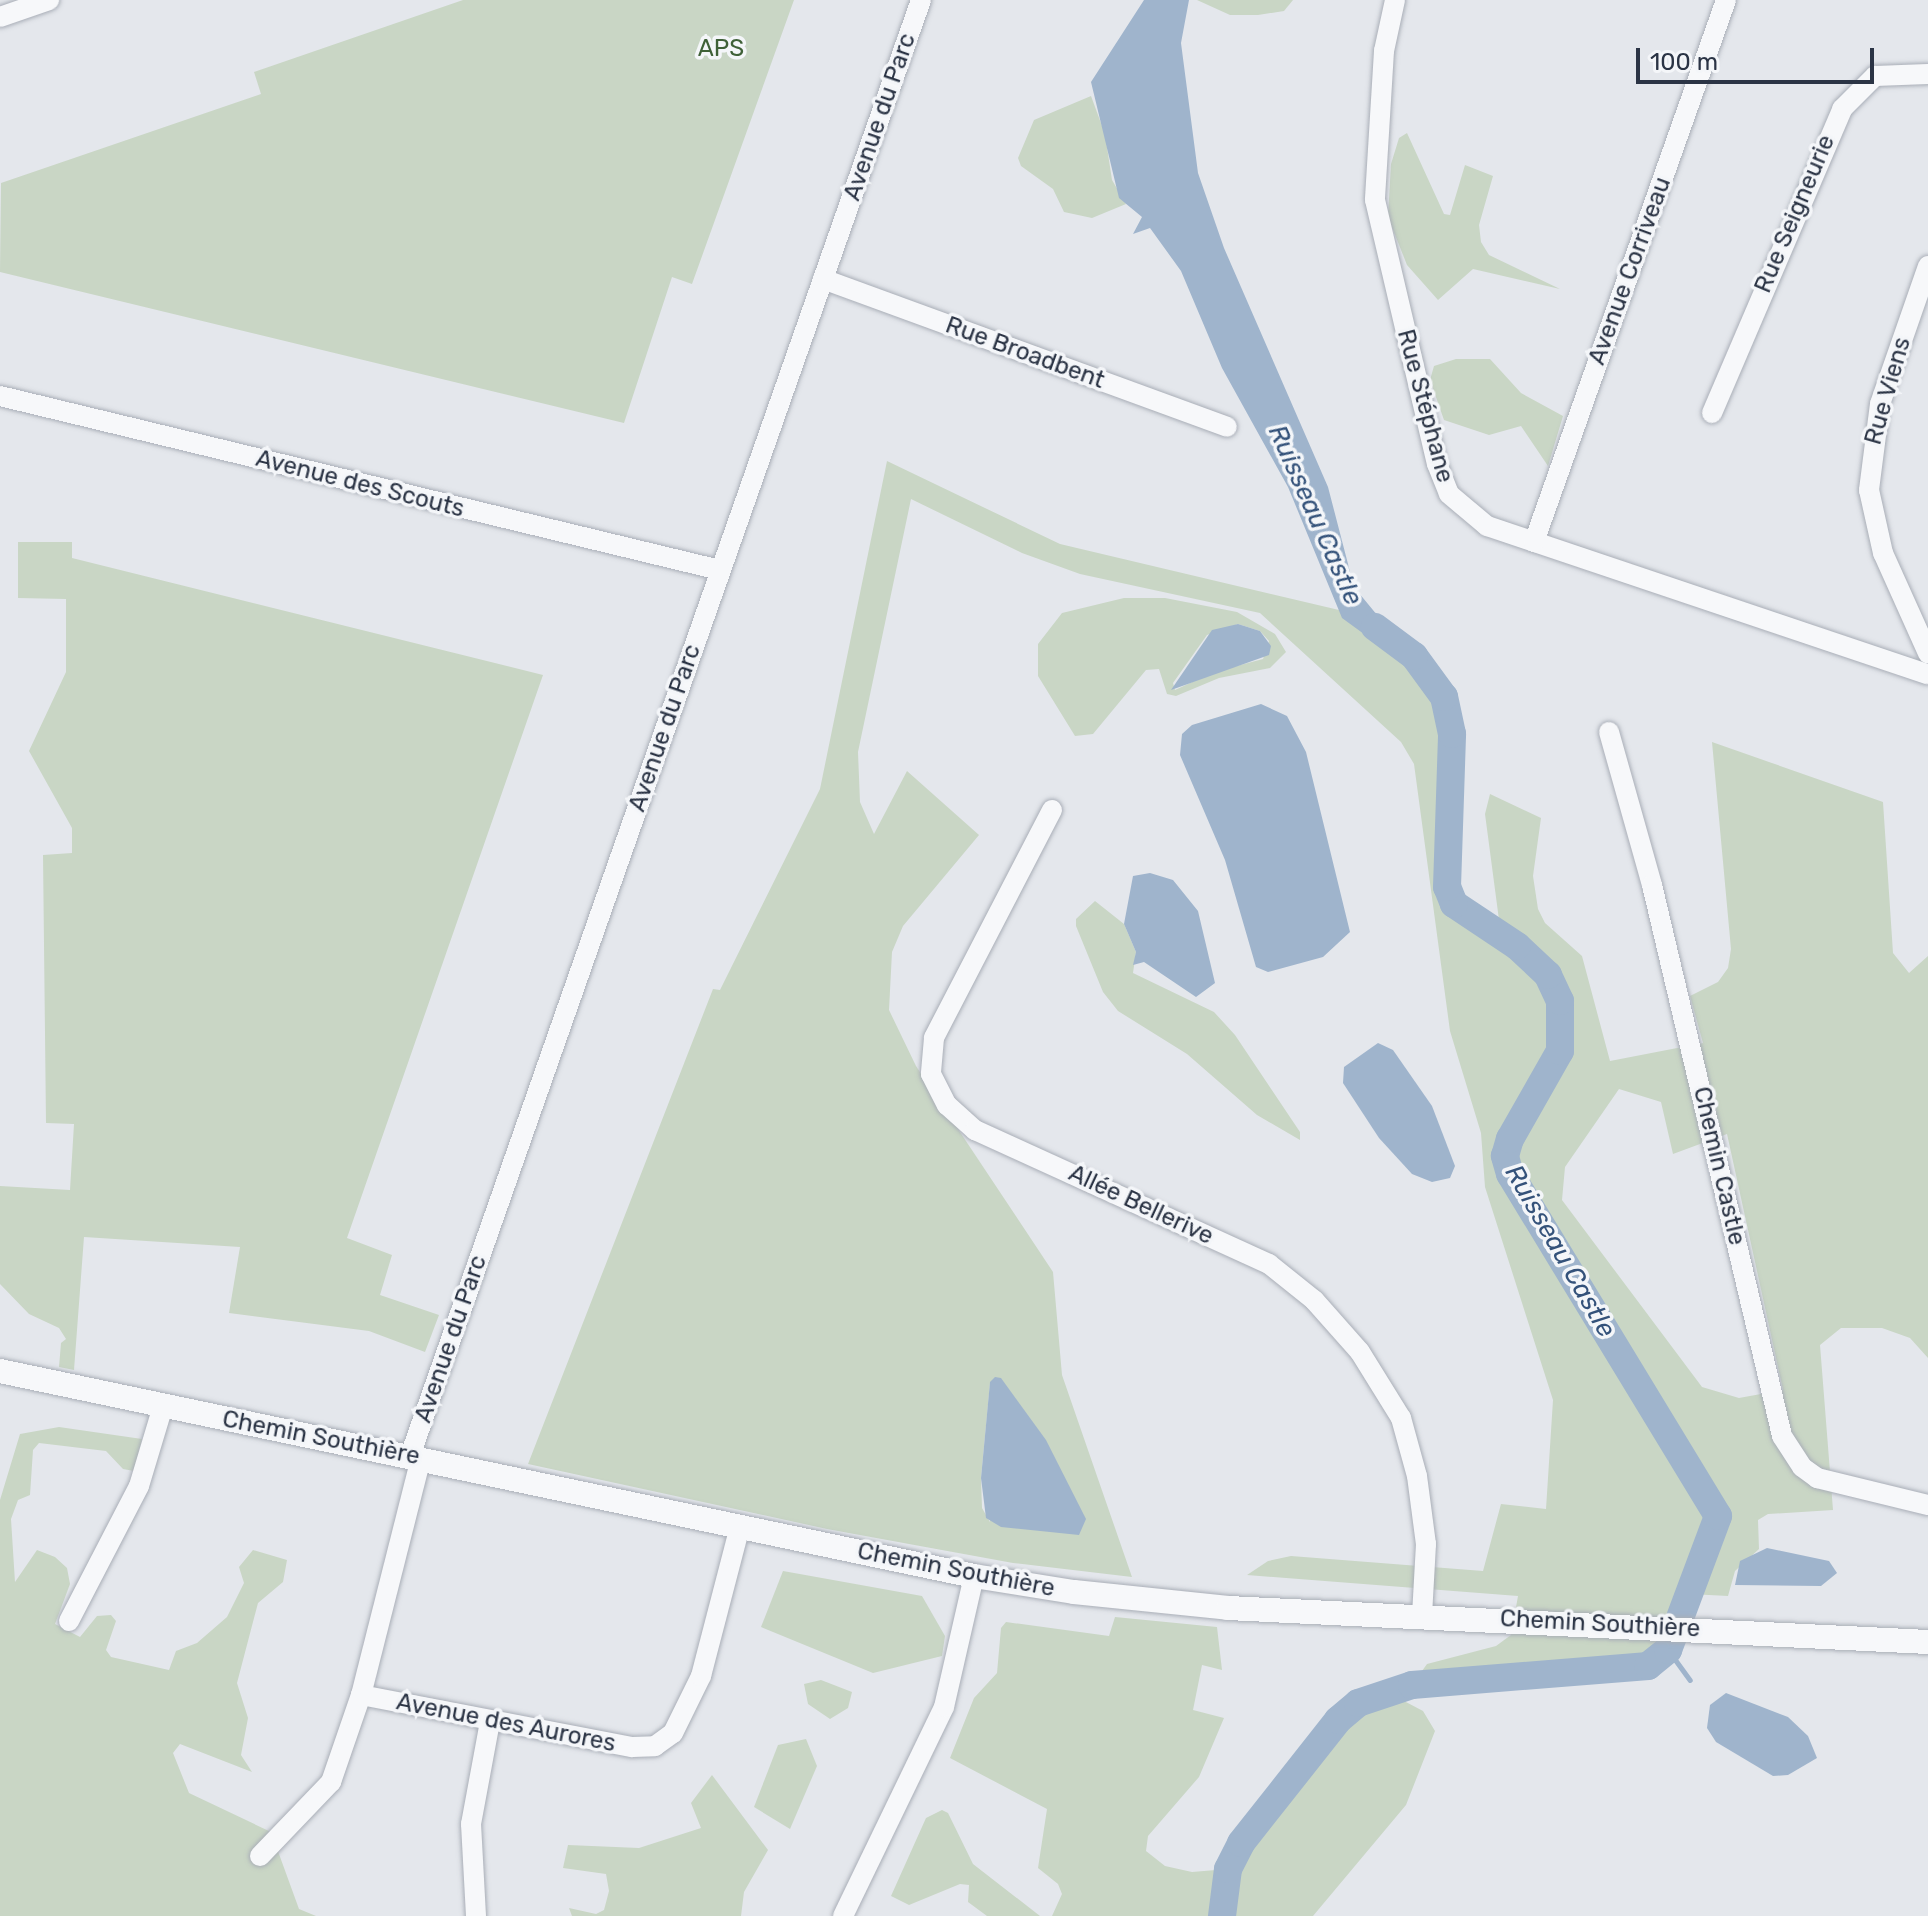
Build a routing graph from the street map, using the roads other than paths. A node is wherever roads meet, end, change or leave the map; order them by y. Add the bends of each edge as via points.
1 (49, 0) edge
2 (921, 0) edge
3 (1395, 0) edge
4 (1726, 0) edge
5 (0, 17) edge
6 (1928, 74) edge
7 (1928, 266) edge
8 (823, 279) junction
9 (0, 396) edge
10 (1712, 413) dead end
11 (1227, 427) dead end
12 (1534, 542) junction
13 (720, 570) junction
14 (1928, 653) edge
15 (1928, 674) edge
16 (1609, 732) dead end
17 (1052, 810) dead end
18 (0, 1371) edge
19 (163, 1406) junction
20 (415, 1457) junction
21 (1928, 1505) edge
22 (740, 1526) junction
23 (974, 1576) junction
24 (1422, 1616) junction
25 (69, 1621) dead end
26 (1928, 1642) edge
27 (361, 1695) junction
28 (490, 1721) junction
29 (260, 1856) dead end
30 (476, 1916) edge
31 (843, 1916) edge

1 - 5 street
2 - 8 street, Avenue du Parc
3 - 12 street, Rue Stéphane via 1384,51 1375,200 1437,464 1449,494 1472,518
4 - 12 street, Avenue Corriveau
6 - 10 street, Rue Seigneurie via 1875,76 1842,109
7 - 14 street, Rue Viens via 1880,404 1869,490 1883,553
8 - 11 street, Rue Broadbent
8 - 13 street, Avenue du Parc
9 - 13 street, Avenue des Scouts
12 - 15 street, Rue Stéphane
13 - 20 street, Avenue du Parc
16 - 21 street, Chemin Castle via 1652,885 1782,1436 1802,1467 1817,1478
17 - 24 street, Allée Bellerive via 934,1038 931,1074 947,1105 975,1130 1269,1264 1314,1300 1360,1352 1401,1418 1417,1476 1426,1544
18 - 19 street, Chemin Southière
19 - 20 street, Chemin Southière
19 - 25 street via 139,1486
20 - 22 street, Chemin Southière
20 - 27 street, Avenue des Aurores
22 - 23 street, Chemin Southière
22 - 28 street, Avenue des Aurores via 701,1676 665,1740 632,1747
23 - 24 street, Chemin Southière via 1213,1607
23 - 31 street via 944,1707
24 - 26 street, Chemin Southière
27 - 28 street, Avenue des Aurores
27 - 29 street via 331,1782
28 - 30 street via 471,1824

